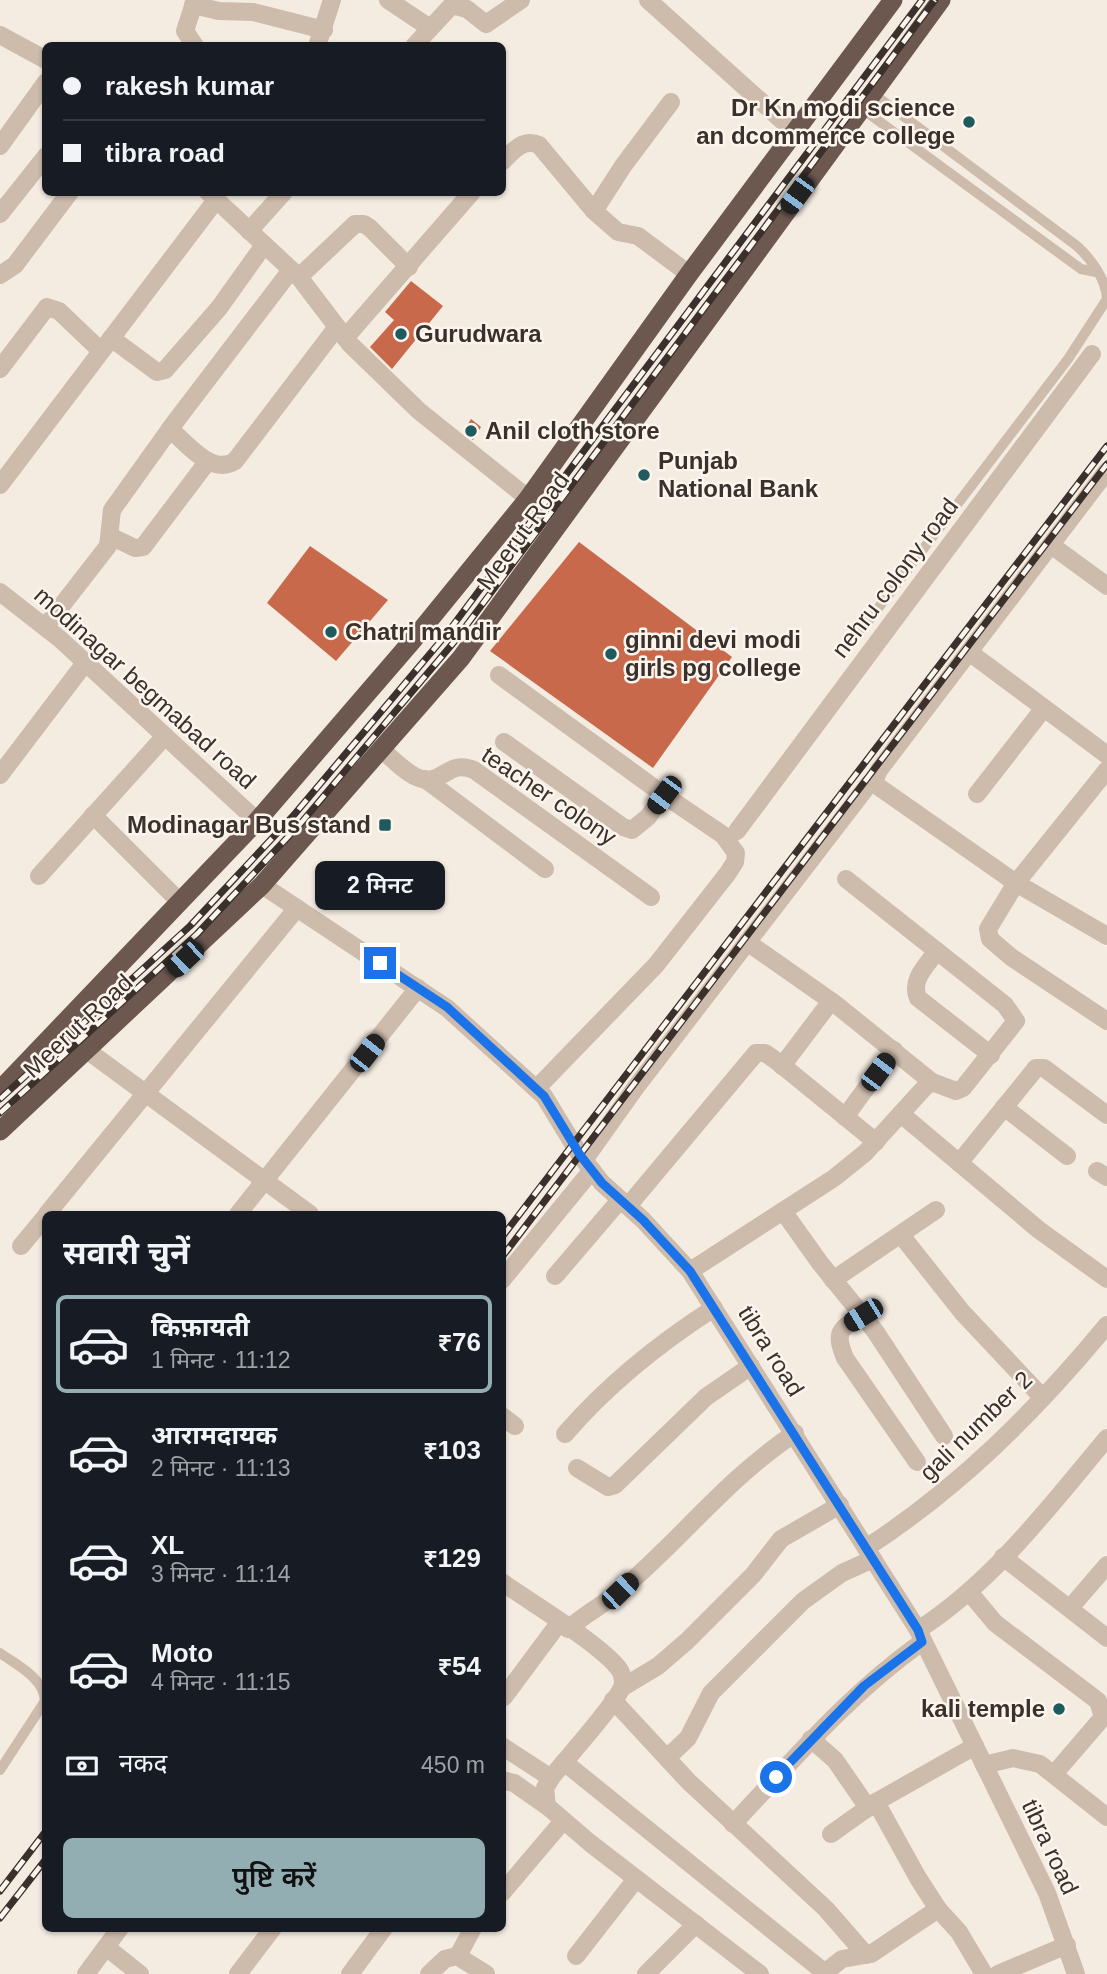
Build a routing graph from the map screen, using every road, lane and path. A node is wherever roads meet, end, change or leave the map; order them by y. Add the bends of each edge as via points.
1 (332, 0) edge
2 (388, 0) edge
3 (521, 0) edge
4 (648, 0) edge
5 (893, 0) edge
6 (941, 0) edge
7 (190, 3) edge
8 (430, 28) junction
9 (0, 35) edge
10 (320, 38) edge
11 (192, 42) edge
12 (418, 42) edge
13 (42, 58) edge
14 (42, 88) edge
15 (866, 100) junction
16 (671, 102) dead end
17 (796, 133) junction
18 (0, 146) edge
19 (506, 159) edge
20 (42, 161) edge
21 (67, 196) edge
22 (212, 196) edge
23 (280, 196) edge
24 (469, 196) edge
25 (594, 211) junction
26 (0, 214) edge
27 (249, 230) junction
28 (264, 244) junction
29 (409, 267) junction
30 (1096, 272) junction
31 (295, 273) junction
32 (688, 274) junction
33 (0, 275) edge
34 (341, 333) junction
35 (106, 345) junction
36 (1092, 354) dead end
37 (0, 369) edge
38 (170, 429) junction
39 (208, 461) junction
40 (1107, 471) edge
41 (0, 485) edge
42 (527, 500) junction
43 (559, 523) junction
44 (110, 536) junction
45 (1051, 545) junction
46 (1107, 586) edge
47 (0, 592) edge
48 (45, 627) junction
49 (863, 628) dead end
50 (969, 652) junction
51 (85, 663) junction
52 (499, 675) dead end
53 (1044, 708) junction
54 (165, 736) junction
55 (504, 742) dead end
56 (381, 749) junction
57 (1107, 755) edge
58 (1107, 770) edge
59 (0, 775) edge
60 (425, 779) junction
61 (873, 784) junction
62 (977, 794) dead end
63 (664, 795) junction
64 (93, 815) junction
65 (257, 821) junction
66 (737, 831) dead end
67 (545, 869) dead end
68 (40, 876) dead end
69 (846, 879) dead end
70 (1016, 883) junction
71 (262, 886) junction
72 (651, 897) dead end
73 (180, 902) junction
74 (297, 908) junction
75 (1107, 936) edge
76 (747, 942) junction
77 (937, 951) junction
78 (418, 988) junction
79 (831, 1001) junction
80 (1107, 1021) edge
81 (58, 1029) junction
82 (894, 1050) junction
83 (88, 1051) junction
84 (991, 1055) junction
85 (782, 1066) junction
86 (932, 1082) junction
87 (1, 1088) edge
88 (536, 1089) junction
89 (147, 1094) junction
90 (1004, 1107) junction
91 (901, 1114) junction
92 (1107, 1115) edge
93 (845, 1117) junction
94 (0, 1131) edge
95 (876, 1142) junction
96 (1067, 1156) dead end
97 (959, 1163) junction
98 (588, 1165) junction
99 (266, 1181) junction
100 (624, 1203) junction
101 (936, 1210) dead end
102 (49, 1211) edge
103 (241, 1211) edge
104 (306, 1211) edge
105 (783, 1211) junction
106 (42, 1220) edge
107 (901, 1235) junction
108 (21, 1246) dead end
109 (690, 1271) junction
110 (506, 1275) edge
111 (555, 1276) dead end
112 (1107, 1279) edge
113 (833, 1280) junction
114 (714, 1308) junction
115 (863, 1315) junction
116 (1107, 1325) edge
117 (751, 1366) junction
118 (1042, 1397) junction
119 (795, 1433) junction
120 (565, 1434) dead end
121 (944, 1436) dead end
122 (1107, 1438) edge
123 (917, 1462) dead end
124 (578, 1468) dead end
125 (840, 1505) junction
126 (869, 1554) junction
127 (1003, 1557) junction
128 (1106, 1567) edge
129 (506, 1585) edge
130 (970, 1593) junction
131 (1070, 1608) junction
132 (564, 1626) junction
133 (920, 1636) junction
134 (1107, 1638) edge
135 (0, 1653) edge
136 (42, 1686) edge
137 (618, 1693) junction
138 (506, 1695) edge
139 (42, 1706) edge
140 (811, 1739) junction
141 (975, 1746) junction
142 (506, 1748) edge
143 (667, 1758) junction
144 (564, 1762) junction
145 (984, 1765) junction
146 (0, 1770) edge
147 (1055, 1773) junction
148 (551, 1778) junction
149 (506, 1781) edge
150 (872, 1805) junction
151 (547, 1806) junction
152 (1107, 1816) edge
153 (563, 1821) junction
154 (733, 1824) junction
155 (831, 1834) dead end
156 (636, 1879) junction
157 (506, 1888) edge
158 (938, 1909) junction
159 (696, 1924) junction
160 (117, 1932) edge
161 (269, 1932) edge
162 (381, 1932) edge
163 (470, 1932) edge
164 (1067, 1945) junction
165 (106, 1947) junction
166 (461, 1955) junction
167 (866, 1955) junction
168 (576, 1956) dead end
169 (658, 1970) edge
170 (824, 1973) edge
171 (86, 1974) edge
172 (140, 1974) edge
173 (238, 1974) edge
174 (350, 1974) edge
175 (429, 1974) edge
176 (486, 1974) edge
177 (760, 1974) edge
178 (984, 1974) edge
179 (998, 1974) edge
180 (1076, 1974) edge

1 - 10 street
2 - 8 street
3 - 8 street via 486,24 467,9 452,5
4 - 17 street
5 - 17 highway, Meerut Road
6 - 15 highway, Meerut Road
7 - 10 street via 219,11 253,12
7 - 11 street via 185,31
8 - 12 street
9 - 13 street
14 - 18 street
15 - 30 lane via 1081,269
15 - 30 lane via 1077,246
15 - 43 highway, Meerut Road
16 - 25 street
17 - 32 highway, Meerut Road
19 - 25 street via 524,143 539,145
20 - 26 street
21 - 33 street via 15,265
22 - 27 street
22 - 35 street
23 - 27 street
24 - 29 street
25 - 32 street via 618,232 638,236
27 - 28 street
28 - 31 street
28 - 35 street via 219,308 165,370 157,372
29 - 31 street via 370,228 355,224
29 - 34 street
30 - 49 lane via 1106,291 1104,306
31 - 34 street
31 - 38 street
32 - 42 highway, Meerut Road
34 - 39 street via 235,461 218,467
34 - 42 street via 419,411
35 - 37 street via 47,307
35 - 41 street
36 - 66 street, nehru colony road
38 - 39 street
38 - 44 street via 112,510
39 - 44 street via 143,547
40 - 45 street
42 - 43 street
42 - 65 highway, Meerut Road
43 - 56 highway, Meerut Road via 461,658
44 - 48 street via 90,573
45 - 46 street
45 - 50 street
47 - 48 street, modinagar begmabad road
48 - 51 street, modinagar begmabad road
50 - 53 street
50 - 61 street via 878,770
51 - 54 street, modinagar begmabad road
51 - 59 street
52 - 63 street
53 - 57 street
53 - 62 street
54 - 64 street
54 - 65 street, modinagar begmabad road
55 - 63 street via 622,827 632,830 639,826
56 - 60 street
56 - 71 highway, Meerut Road
58 - 70 street
60 - 67 street
60 - 72 street, teacher colony via 464,765 474,770
61 - 70 street
61 - 76 street via 867,785
63 - 88 street via 733,844 735,862 656,965
64 - 68 street
64 - 73 street
65 - 73 highway, Meerut Road
69 - 77 street
70 - 75 street
70 - 80 street via 988,929 990,939 1040,979
71 - 74 street, tibra road
71 - 83 highway, Meerut Road
73 - 81 highway, Meerut Road
74 - 78 street, tibra road
74 - 89 street
76 - 79 street
76 - 98 street via 636,1087
77 - 84 street via 917,980 918,998
77 - 84 street via 1013,1014 1012,1030
78 - 88 street, tibra road via 447,1007
78 - 99 street
79 - 82 street
79 - 85 street
81 - 83 street
81 - 87 highway, Meerut Road
82 - 86 street
82 - 93 street
83 - 89 street
83 - 94 highway, Meerut Road
84 - 86 street via 963,1088 956,1091
85 - 93 street
85 - 100 street via 765,1053 749,1057 704,1117
86 - 91 street
88 - 98 street, tibra road
89 - 99 street
89 - 102 street
90 - 92 street via 1030,1073 1044,1068
90 - 96 street
90 - 97 street
91 - 95 street
91 - 97 street
93 - 95 street
95 - 105 street via 834,1178
97 - 112 street
98 - 100 street, tibra road
98 - 110 street
99 - 103 street
99 - 104 street
100 - 109 street, tibra road
100 - 111 street
101 - 107 street
105 - 109 street
105 - 113 street
106 - 108 street
107 - 113 street
107 - 118 street via 962,1312
109 - 114 street, tibra road
113 - 115 street
114 - 117 street, tibra road
114 - 120 street via 628,1369
115 - 121 street
115 - 123 street via 845,1326 839,1342 845,1358
116 - 118 street, gali number 2
117 - 119 street, tibra road
117 - 124 street via 706,1397 615,1485 608,1487
118 - 126 street, gali number 2 via 985,1458
119 - 125 street, tibra road
119 - 132 street via 758,1458 620,1591
122 - 127 street
125 - 126 street, tibra road
125 - 137 street via 781,1539 753,1575 687,1641
126 - 133 street, tibra road
126 - 143 street, gali number 2 via 803,1601 711,1693 688,1738
127 - 130 street
127 - 131 street
128 - 131 street
129 - 132 street
130 - 133 street
130 - 147 street via 995,1623 1102,1707 1103,1717 1094,1730
131 - 134 street
132 - 137 street via 620,1669
132 - 138 street
133 - 140 street
133 - 141 street, tibra road
135 - 136 lane
137 - 143 street
137 - 144 street
139 - 146 lane
140 - 150 street
140 - 154 street
141 - 145 street, tibra road
141 - 150 street
142 - 148 street
143 - 154 street
144 - 148 street
144 - 170 street
145 - 147 street via 1028,1759
145 - 164 street, tibra road
147 - 152 street
148 - 151 street via 545,1788
149 - 151 street
150 - 155 street
150 - 158 street
151 - 153 street
153 - 156 street
153 - 157 street
154 - 167 street via 826,1909
156 - 159 street
156 - 168 street
158 - 167 street
158 - 178 street via 959,1932
159 - 169 street
159 - 177 street
160 - 165 street
161 - 173 street
162 - 174 street
163 - 166 street
164 - 179 street
164 - 180 street, tibra road
165 - 171 street
165 - 172 street
166 - 175 street via 444,1959
166 - 176 street
167 - 170 street via 842,1959

